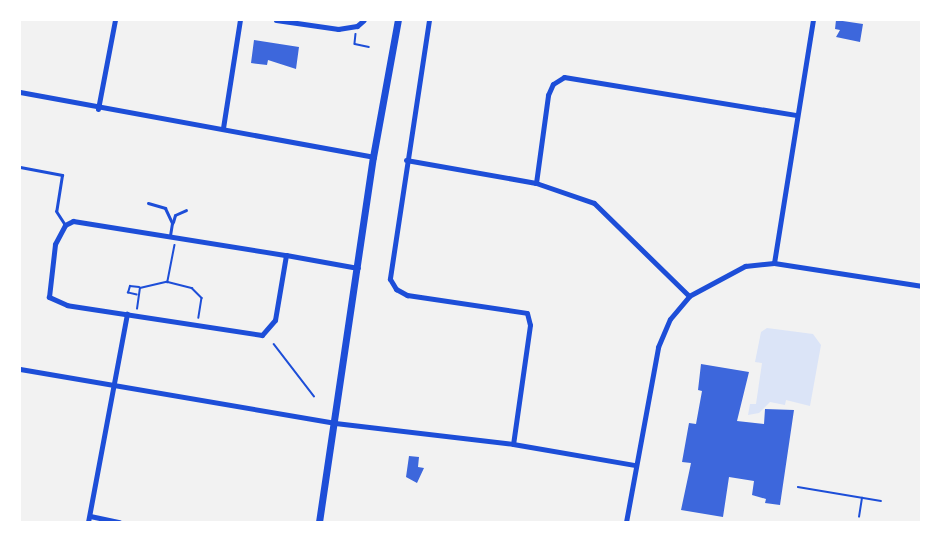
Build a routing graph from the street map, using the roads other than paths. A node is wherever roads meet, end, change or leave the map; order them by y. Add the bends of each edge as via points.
1 (115, 20) edge
2 (240, 20) edge
3 (276, 20) edge
4 (364, 20) edge
5 (398, 20) edge
6 (429, 20) edge
7 (813, 20) edge
8 (20, 93) edge
9 (98, 109) junction
10 (797, 116) junction
11 (223, 128) junction
12 (373, 158) junction
13 (406, 160) junction
14 (20, 167) edge
15 (536, 183) junction
16 (148, 203) dead end
17 (186, 210) dead end
18 (172, 223) junction
19 (65, 225) junction
20 (170, 236) junction
21 (286, 255) junction
22 (774, 263) junction
23 (359, 268) junction
24 (921, 286) edge
25 (689, 296) junction
26 (127, 314) junction
27 (20, 369) edge
28 (113, 386) junction
29 (335, 423) junction
30 (513, 444) junction
31 (635, 465) junction
32 (89, 519) edge
33 (119, 522) edge
34 (319, 522) edge
35 (626, 522) edge

1 - 9 street
2 - 11 street
3 - 4 street via 338,29 357,26
5 - 12 street
6 - 13 street
7 - 10 street
8 - 9 street
9 - 11 street
10 - 15 street via 564,77 553,84 548,95
10 - 22 street
11 - 12 street
12 - 23 street
13 - 15 street
13 - 30 street via 390,279 396,289 406,295 527,313 530,325
14 - 19 lane via 62,175 56,211
15 - 25 street via 594,203
16 - 18 lane via 165,208
17 - 18 lane via 175,215
18 - 20 lane
19 - 20 street via 73,221
19 - 26 street via 55,244 49,297 67,305
20 - 21 street
21 - 23 street
21 - 26 street via 275,320 267,332 255,335
22 - 24 street
22 - 25 street via 746,266
23 - 29 street
25 - 31 street via 670,319 658,347
26 - 28 street
27 - 28 street
28 - 29 street
28 - 32 street
29 - 30 street
29 - 34 street
30 - 31 street
31 - 35 street
32 - 33 street

